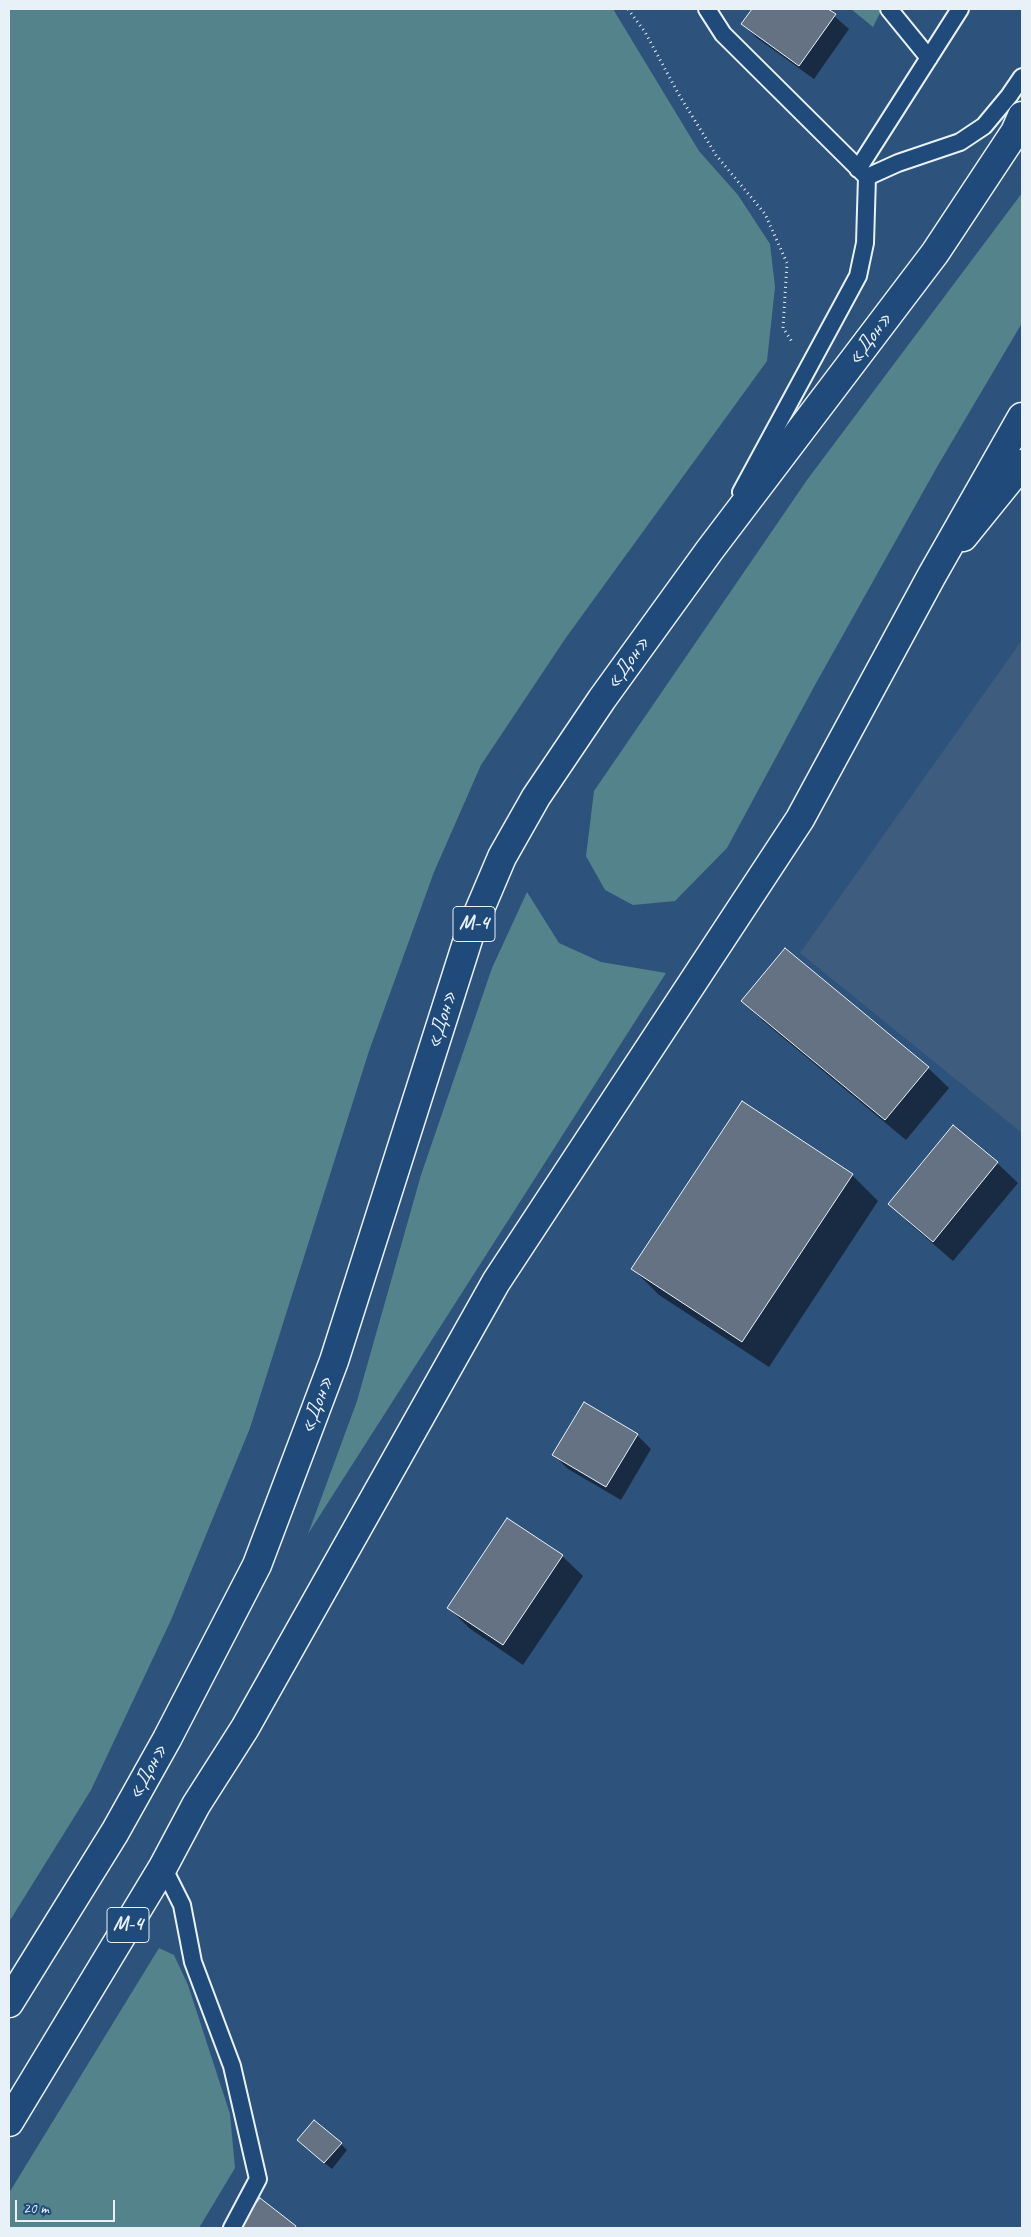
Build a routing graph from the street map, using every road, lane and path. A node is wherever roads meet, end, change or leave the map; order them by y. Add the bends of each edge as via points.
1 (628, 9) edge
2 (707, 9) edge
3 (889, 9) edge
4 (960, 9) edge
5 (928, 58) junction
6 (1022, 77) edge
7 (1022, 116) edge
8 (863, 173) junction
9 (809, 366) junction
10 (1022, 417) edge
11 (1022, 464) edge
12 (709, 551) junction
13 (930, 577) junction
14 (163, 1867) junction
15 (9, 2003) edge
16 (9, 2122) edge
17 (232, 2228) edge

1 - 9 path via 645,32 716,155 766,214 787,263 783,328
2 - 8 lane via 723,34
3 - 5 lane
4 - 5 lane
5 - 8 lane
6 - 8 lane via 984,126 960,142
7 - 12 main road, «Дон» / М-4 via 1015,132 935,253
8 - 9 lane, М-4 via 865,243 858,276
9 - 12 lane, М-4
10 - 13 main road, М-4
11 - 13 main road, М-4
12 - 15 main road, «Дон» / М-4 via 602,699 536,797 502,857 471,930 334,1360 257,1565 115,1832
13 - 14 main road, М-4 via 800,819 496,1282
14 - 16 main road, М-4
14 - 17 lane via 182,1905 192,1962 232,2066 258,2179

